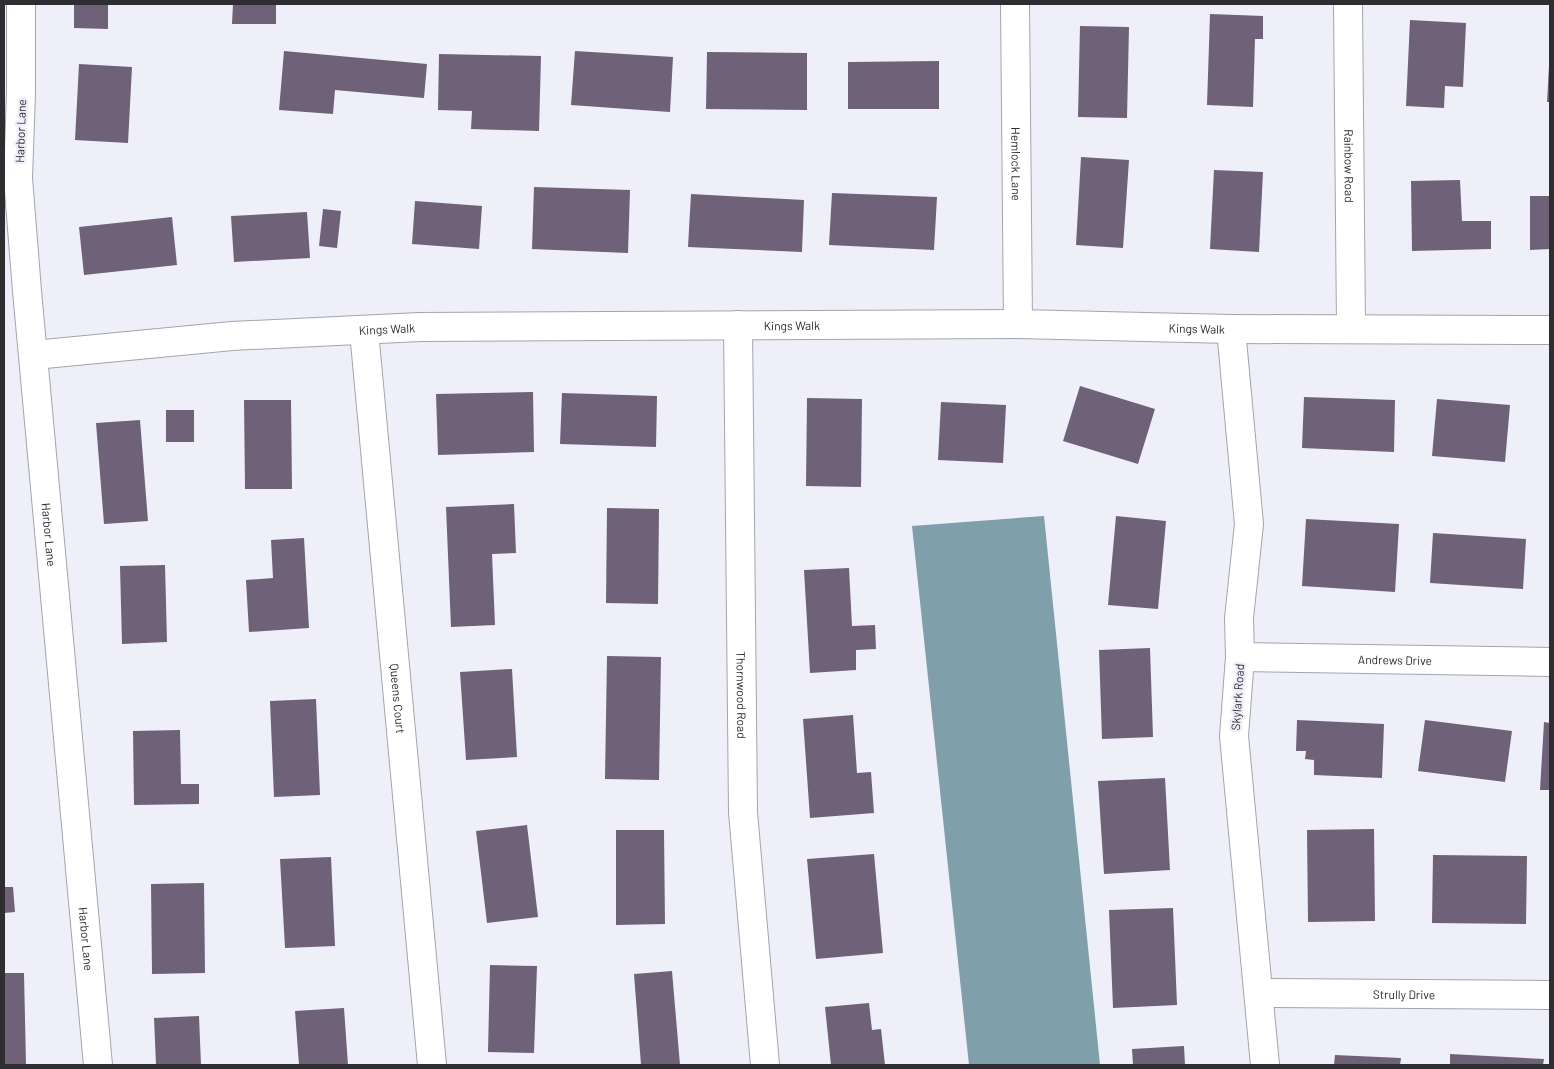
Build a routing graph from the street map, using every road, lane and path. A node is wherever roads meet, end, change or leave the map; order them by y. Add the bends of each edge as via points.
1 (20, 4) edge
2 (1015, 4) edge
3 (1348, 4) edge
4 (1018, 324) junction
5 (738, 325) junction
6 (1231, 328) junction
7 (1351, 328) junction
8 (1550, 330) edge
9 (364, 331) junction
10 (34, 354) junction
11 (1240, 657) junction
12 (1550, 662) edge
13 (1259, 993) junction
14 (1550, 995) edge
15 (98, 1065) edge
16 (432, 1065) edge
17 (765, 1065) edge
18 (1265, 1065) edge

1 - 10 street, Harbor Lane via 18,178
2 - 4 street, Hemlock Lane
3 - 7 street, Rainbow Road
4 - 5 street, Kings Walk
4 - 6 street, Kings Walk
5 - 9 street, Kings Walk via 420,327
5 - 17 street, Thornwood Road via 743,812
6 - 7 street, Kings Walk
6 - 11 street, Skylark Road via 1249,524 1239,618
7 - 8 street, Kings Walk
9 - 10 street, Kings Walk via 232,336
9 - 16 street, Queens Court
10 - 15 street, Harbor Lane
11 - 12 street, Andrews Drive
11 - 13 street, Skylark Road via 1234,736
13 - 14 street, Strully Drive
13 - 18 street, Skylark Road

